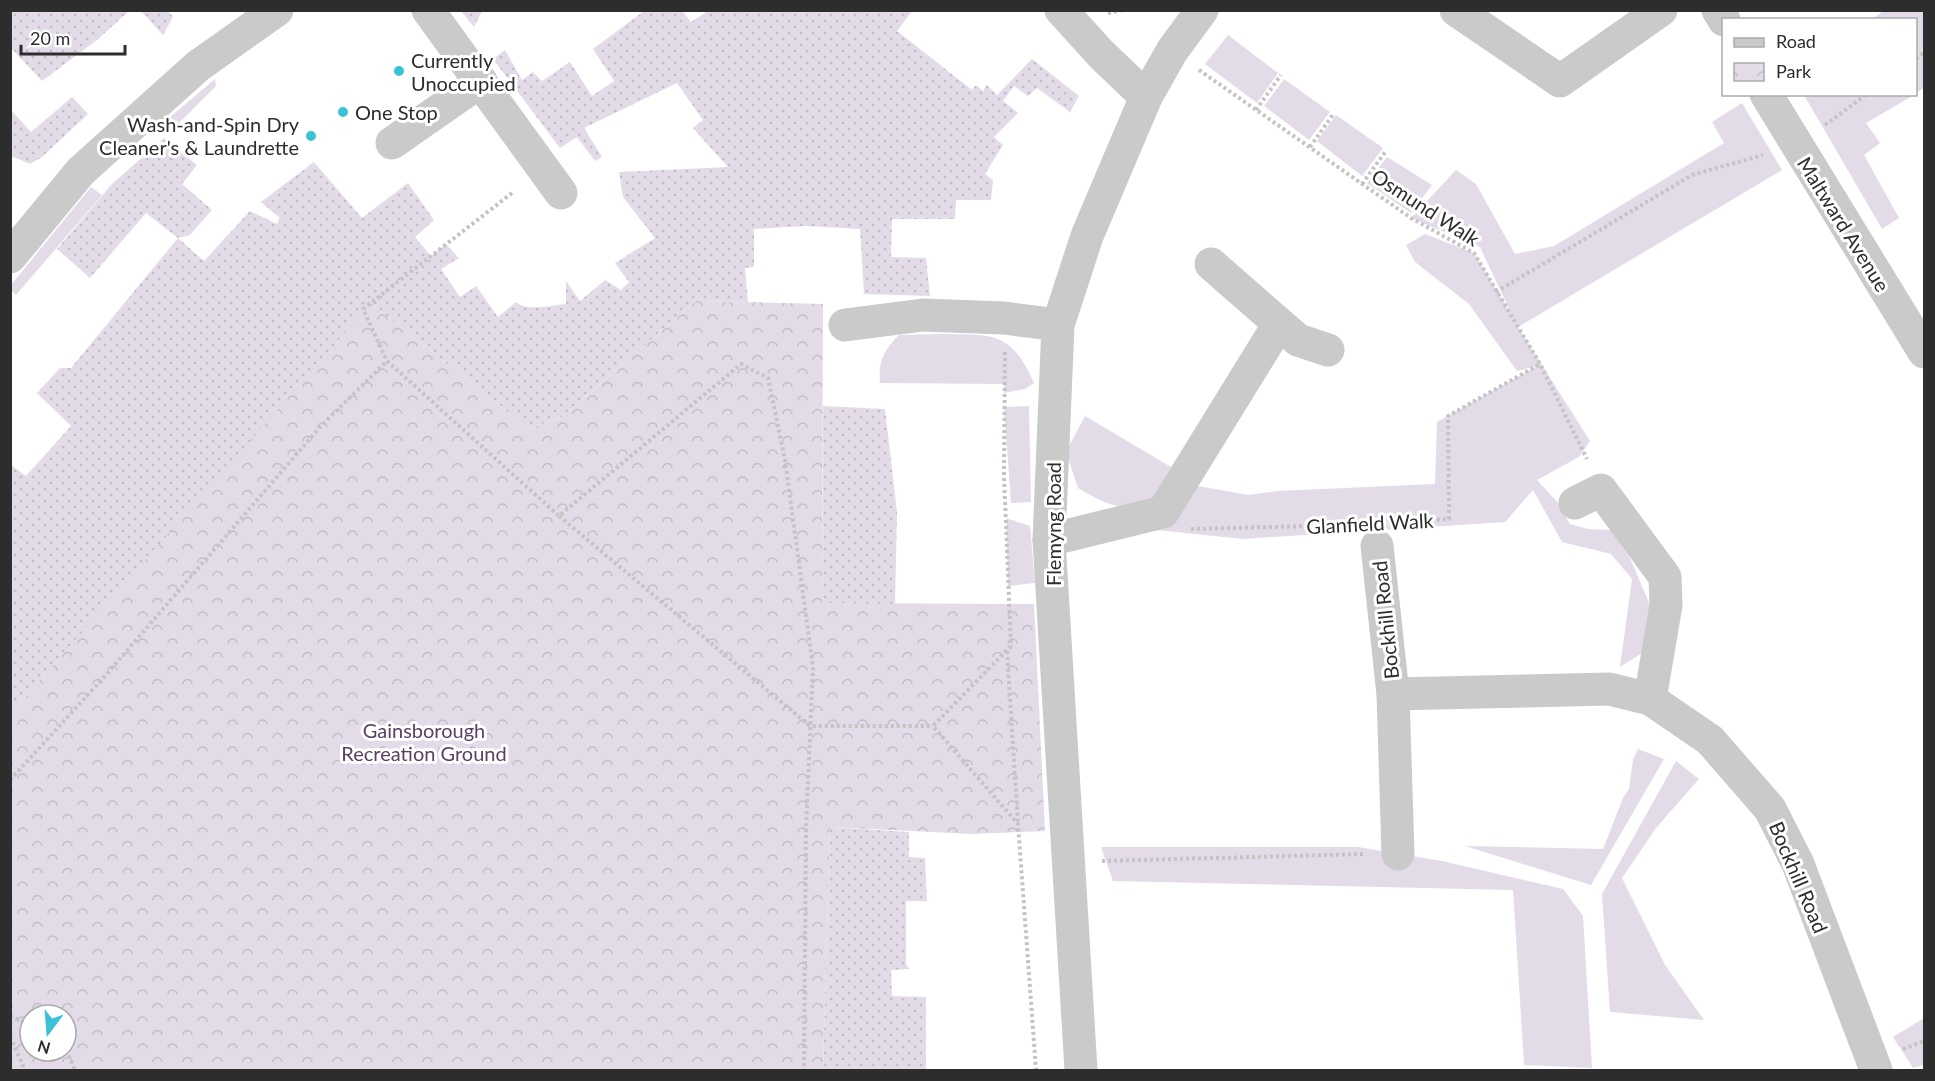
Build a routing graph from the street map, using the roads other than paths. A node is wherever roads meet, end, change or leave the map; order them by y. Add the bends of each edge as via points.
1 (277, 10) edge
2 (428, 10) edge
3 (1061, 10) edge
4 (1202, 10) edge
5 (1456, 10) edge
6 (1661, 10) edge
7 (481, 81) junction
8 (1767, 96) edge
9 (1146, 97) junction
10 (392, 143) dead end
11 (561, 193) dead end
12 (17, 234) edge
13 (1211, 264) dead end
14 (1279, 324) junction
15 (845, 325) dead end
16 (1058, 325) junction
17 (1328, 350) dead end
18 (1924, 352) edge
19 (1588, 496) road end
20 (1378, 531) road end
21 (1049, 540) junction
22 (1393, 694) junction
23 (1650, 699) junction
24 (1398, 854) road end
25 (1081, 1071) edge
26 (1876, 1071) edge

1 - 12 street via 198,66
2 - 7 street
3 - 9 street
4 - 9 street, Flemyng Road via 1172,51
5 - 6 street via 1560,81
7 - 10 street
7 - 11 street
8 - 18 street, Maltward Avenue
9 - 16 street, Flemyng Road via 1087,236
13 - 14 street
14 - 17 street via 1298,340
14 - 21 street via 1163,512
15 - 16 street via 923,315
16 - 21 street, Flemyng Road
19 - 23 street via 1665,577 1666,604
20 - 22 street, Bockhill Road
21 - 25 street, Flemyng Road
22 - 23 street, Bockhill Road via 1609,689
22 - 24 street, Bockhill Road
23 - 26 street, Bockhill Road via 1710,740 1770,809 1798,864

